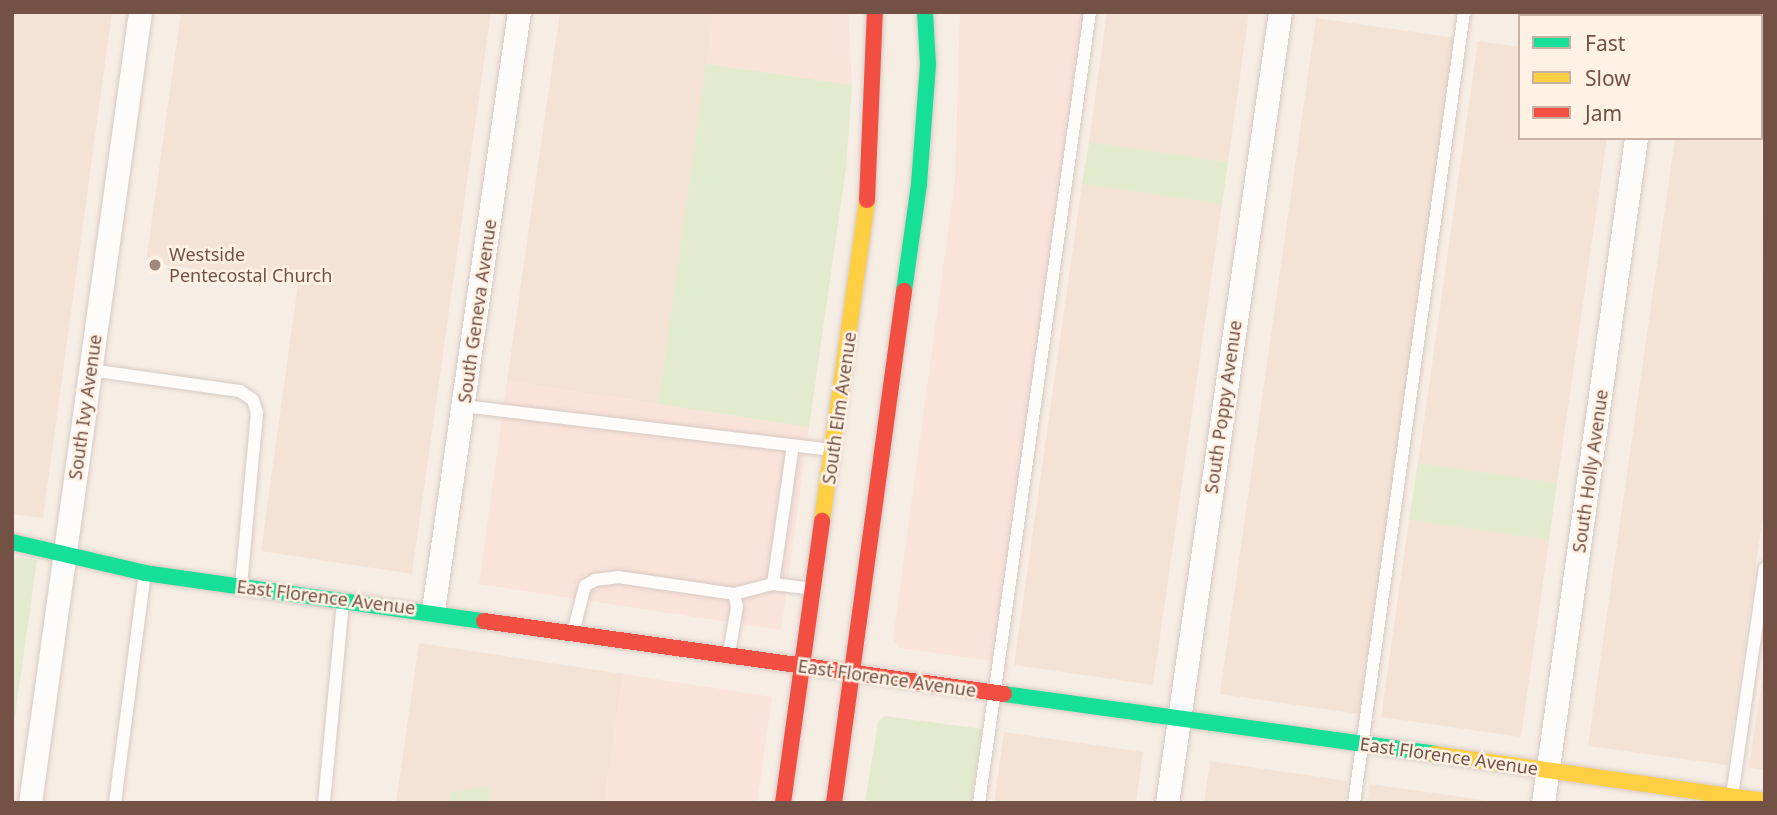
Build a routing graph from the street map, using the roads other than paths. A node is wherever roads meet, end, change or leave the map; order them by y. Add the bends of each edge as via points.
1 (140, 12) edge
2 (519, 12) edge
3 (875, 12) edge
4 (925, 12) edge
5 (1090, 12) edge
6 (1280, 12) edge
7 (1464, 12) edge
8 (1636, 140) edge
9 (90, 370) junction
10 (464, 406) junction
11 (793, 445) junction
12 (834, 450) junction
13 (12, 542) edge
14 (64, 553) junction
15 (1765, 568) edge
16 (145, 573) junction
17 (772, 584) junction
18 (241, 587) junction
19 (815, 589) junction
20 (734, 594) junction
21 (343, 601) junction
22 (433, 610) junction
23 (573, 634) junction
24 (729, 656) junction
25 (804, 666) junction
26 (853, 673) junction
27 (995, 692) junction
28 (1179, 718) junction
29 (1363, 744) junction
30 (1548, 770) junction
31 (1731, 799) edge
32 (1765, 801) edge
33 (30, 803) edge
34 (115, 803) edge
35 (324, 803) edge
36 (783, 803) edge
37 (834, 803) edge
38 (979, 803) edge
39 (1167, 803) edge
40 (1354, 803) edge
41 (1543, 803) edge

1 - 9 street, South Ivy Avenue
2 - 10 street, South Geneva Avenue
3 - 12 street, South Elm Avenue via 872,172
4 - 26 street via 928,64 919,184
5 - 27 lane
6 - 28 street, South Poppy Avenue
7 - 29 lane
8 - 30 street, South Holly Avenue
9 - 14 street, South Ivy Avenue
9 - 18 lane via 240,391 253,400 257,413
10 - 11 lane
10 - 22 street, South Geneva Avenue
11 - 12 lane
11 - 17 lane
12 - 19 street, South Elm Avenue
13 - 14 street, East Florence Avenue
14 - 16 street, East Florence Avenue
14 - 33 street, South Ivy Avenue
15 - 31 lane
16 - 18 street, East Florence Avenue
16 - 34 lane
17 - 19 lane
17 - 20 lane
18 - 21 street, East Florence Avenue
19 - 25 street, South Elm Avenue
20 - 23 lane via 618,577 595,580 585,586
20 - 24 lane
21 - 22 street, East Florence Avenue
21 - 35 lane
22 - 23 street, East Florence Avenue
23 - 24 street, East Florence Avenue
24 - 25 street, East Florence Avenue
25 - 26 street, East Florence Avenue
25 - 36 street, South Elm Avenue
26 - 27 street, East Florence Avenue
26 - 37 street
27 - 28 street, East Florence Avenue
27 - 38 lane
28 - 29 street, East Florence Avenue
28 - 39 street, South Poppy Avenue
29 - 30 street, East Florence Avenue
29 - 40 lane
30 - 31 street, East Florence Avenue
30 - 41 street, South Holly Avenue
31 - 32 street, East Florence Avenue

